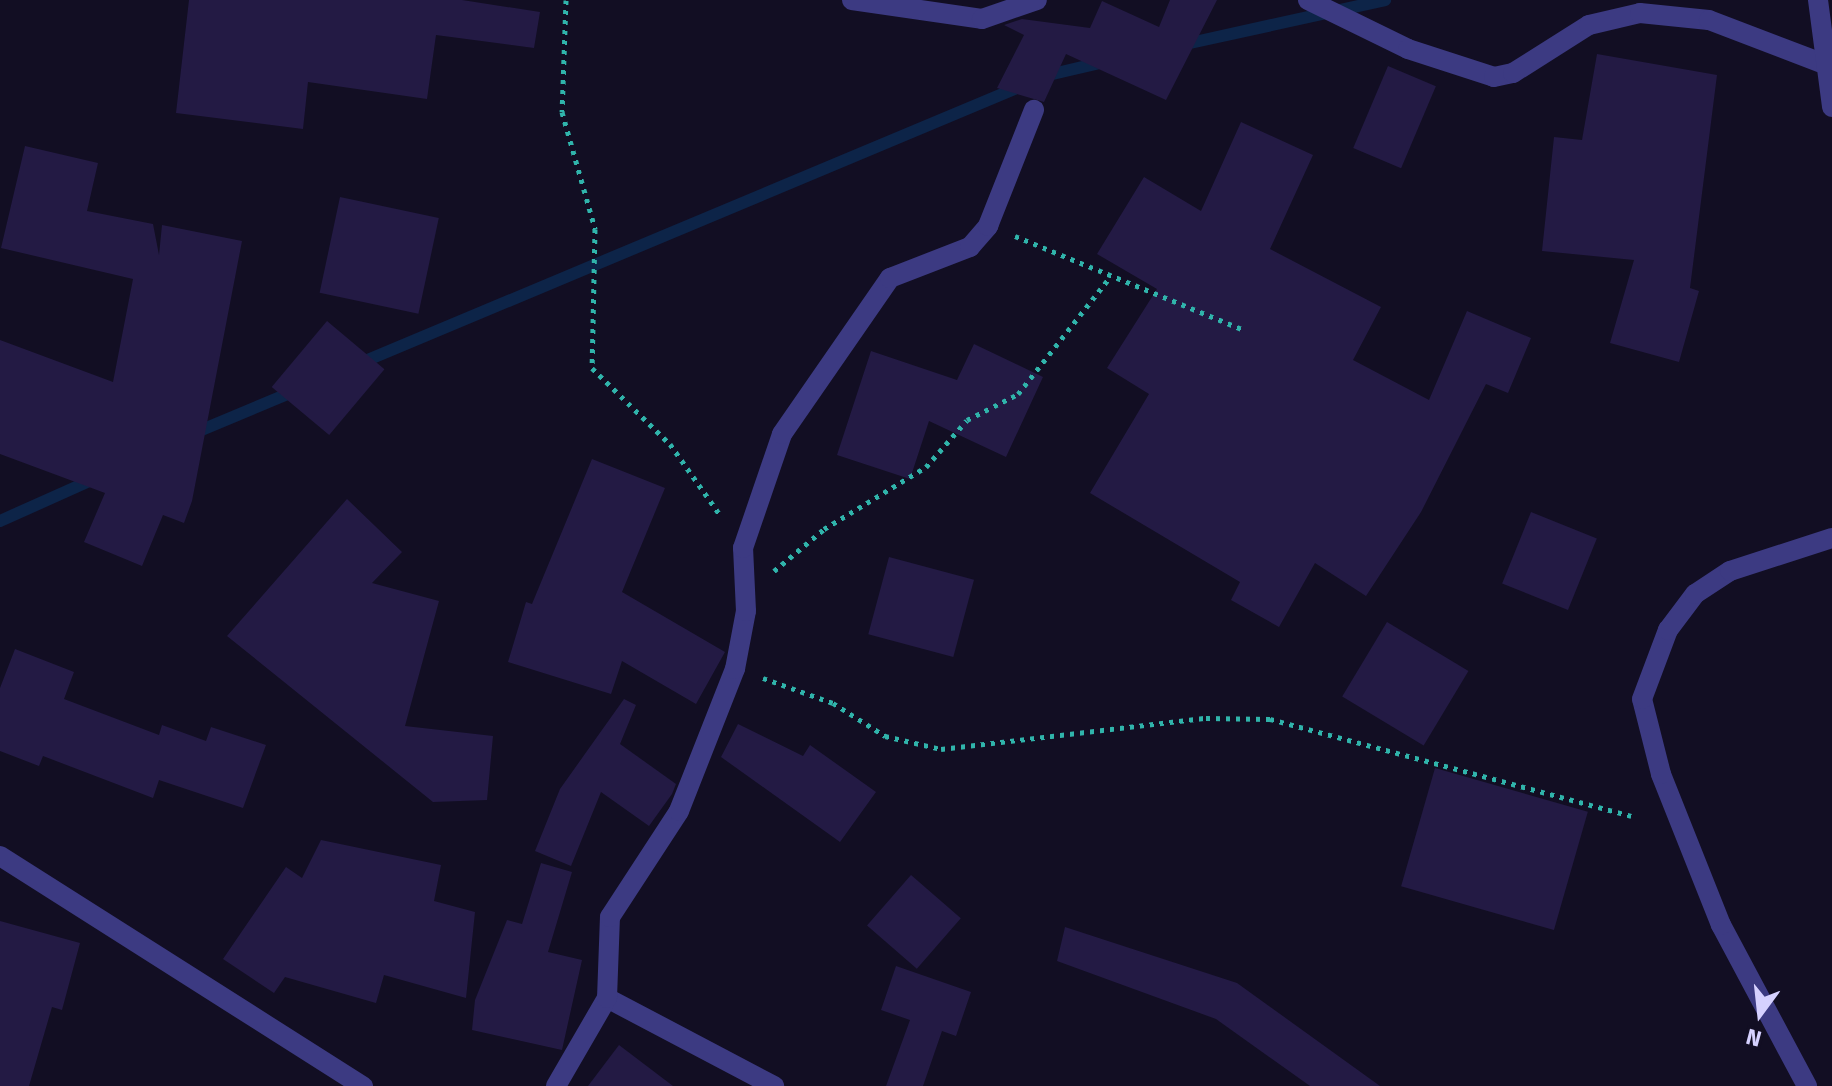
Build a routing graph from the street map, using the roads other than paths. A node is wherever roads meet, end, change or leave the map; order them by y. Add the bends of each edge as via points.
1 (852, 0) edge
2 (1037, 0) edge
3 (1308, 0) edge
4 (1818, 0) edge
5 (1824, 64) junction
6 (1832, 107) edge
7 (1034, 110) dead end
8 (1832, 538) edge
9 (0, 856) edge
10 (607, 998) junction
11 (363, 1086) edge
12 (556, 1086) edge
13 (774, 1086) edge
14 (1807, 1086) edge

1 - 2 street via 982,19
3 - 5 street via 1408,49 1494,77 1513,73 1589,25 1640,13 1709,20
4 - 5 street
5 - 6 street
7 - 10 street via 988,226 970,247 890,278 782,434 743,548 747,593 735,669 684,801 610,917
8 - 14 street via 1730,571 1695,594 1668,630 1642,699 1661,774 1721,925
9 - 11 street
10 - 12 street
10 - 13 street

